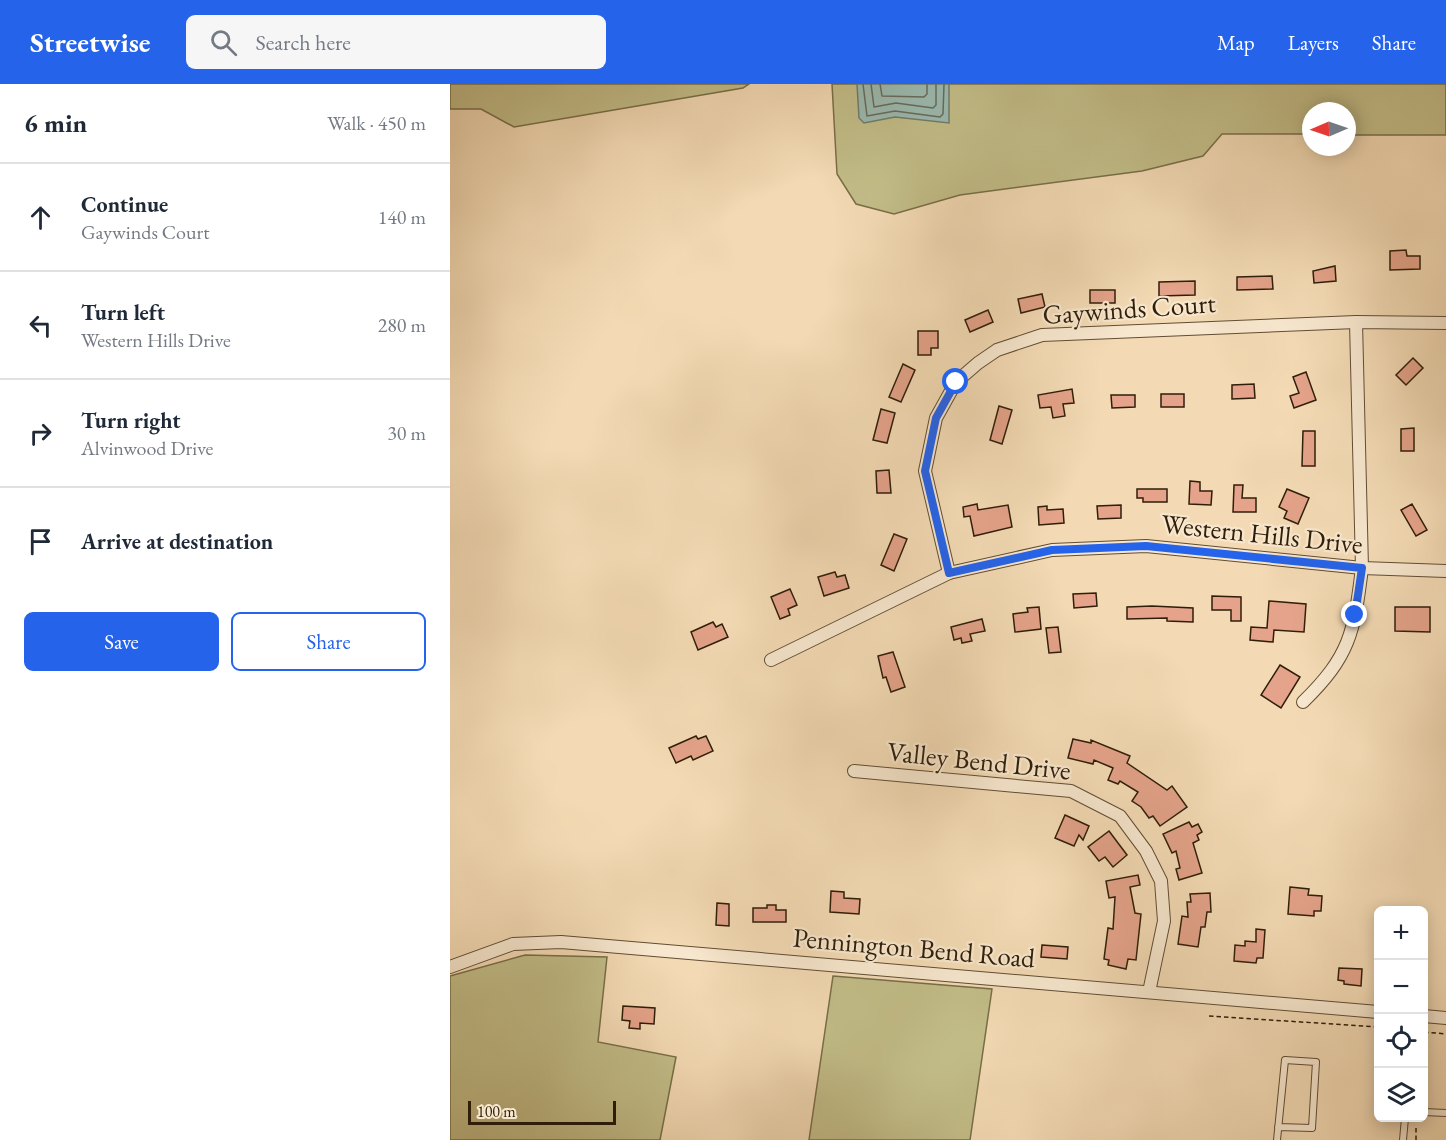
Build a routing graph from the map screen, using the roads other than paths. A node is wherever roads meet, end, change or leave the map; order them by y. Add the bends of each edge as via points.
1 (1356, 322) junction
2 (1446, 323) edge
3 (1362, 568) junction
4 (1446, 572) edge
5 (949, 573) junction
6 (771, 660) dead end
7 (1304, 702) dead end
8 (854, 771) dead end
9 (453, 964) edge
10 (1149, 992) junction
11 (1374, 1012) edge
12 (1428, 1016) edge
13 (1446, 1018) edge
14 (1428, 1112) edge
15 (1446, 1113) edge
16 (1405, 1122) edge
17 (1278, 1127) junction
18 (1277, 1140) edge
19 (1403, 1140) edge

1 - 2 street, Gaywinds Court
1 - 3 street
1 - 5 street, Gaywinds Court via 1042,335 997,350 956,382 936,418 930,439 925,471
3 - 4 street, Western Hills Drive
3 - 5 street, Western Hills Drive via 1146,546 1052,550
3 - 7 street via 1352,630 1342,658
5 - 6 street, Western Hills Drive
8 - 10 street, Valley Bend Drive via 1071,791 1120,816 1146,851 1161,881 1164,921
9 - 10 street, Pennington Bend Road via 513,944 561,942
10 - 11 street, Pennington Bend Road
12 - 13 street
14 - 15 lane
16 - 19 lane
17 - 17 lane via 1285,1060 1316,1062 1312,1128
17 - 18 lane

